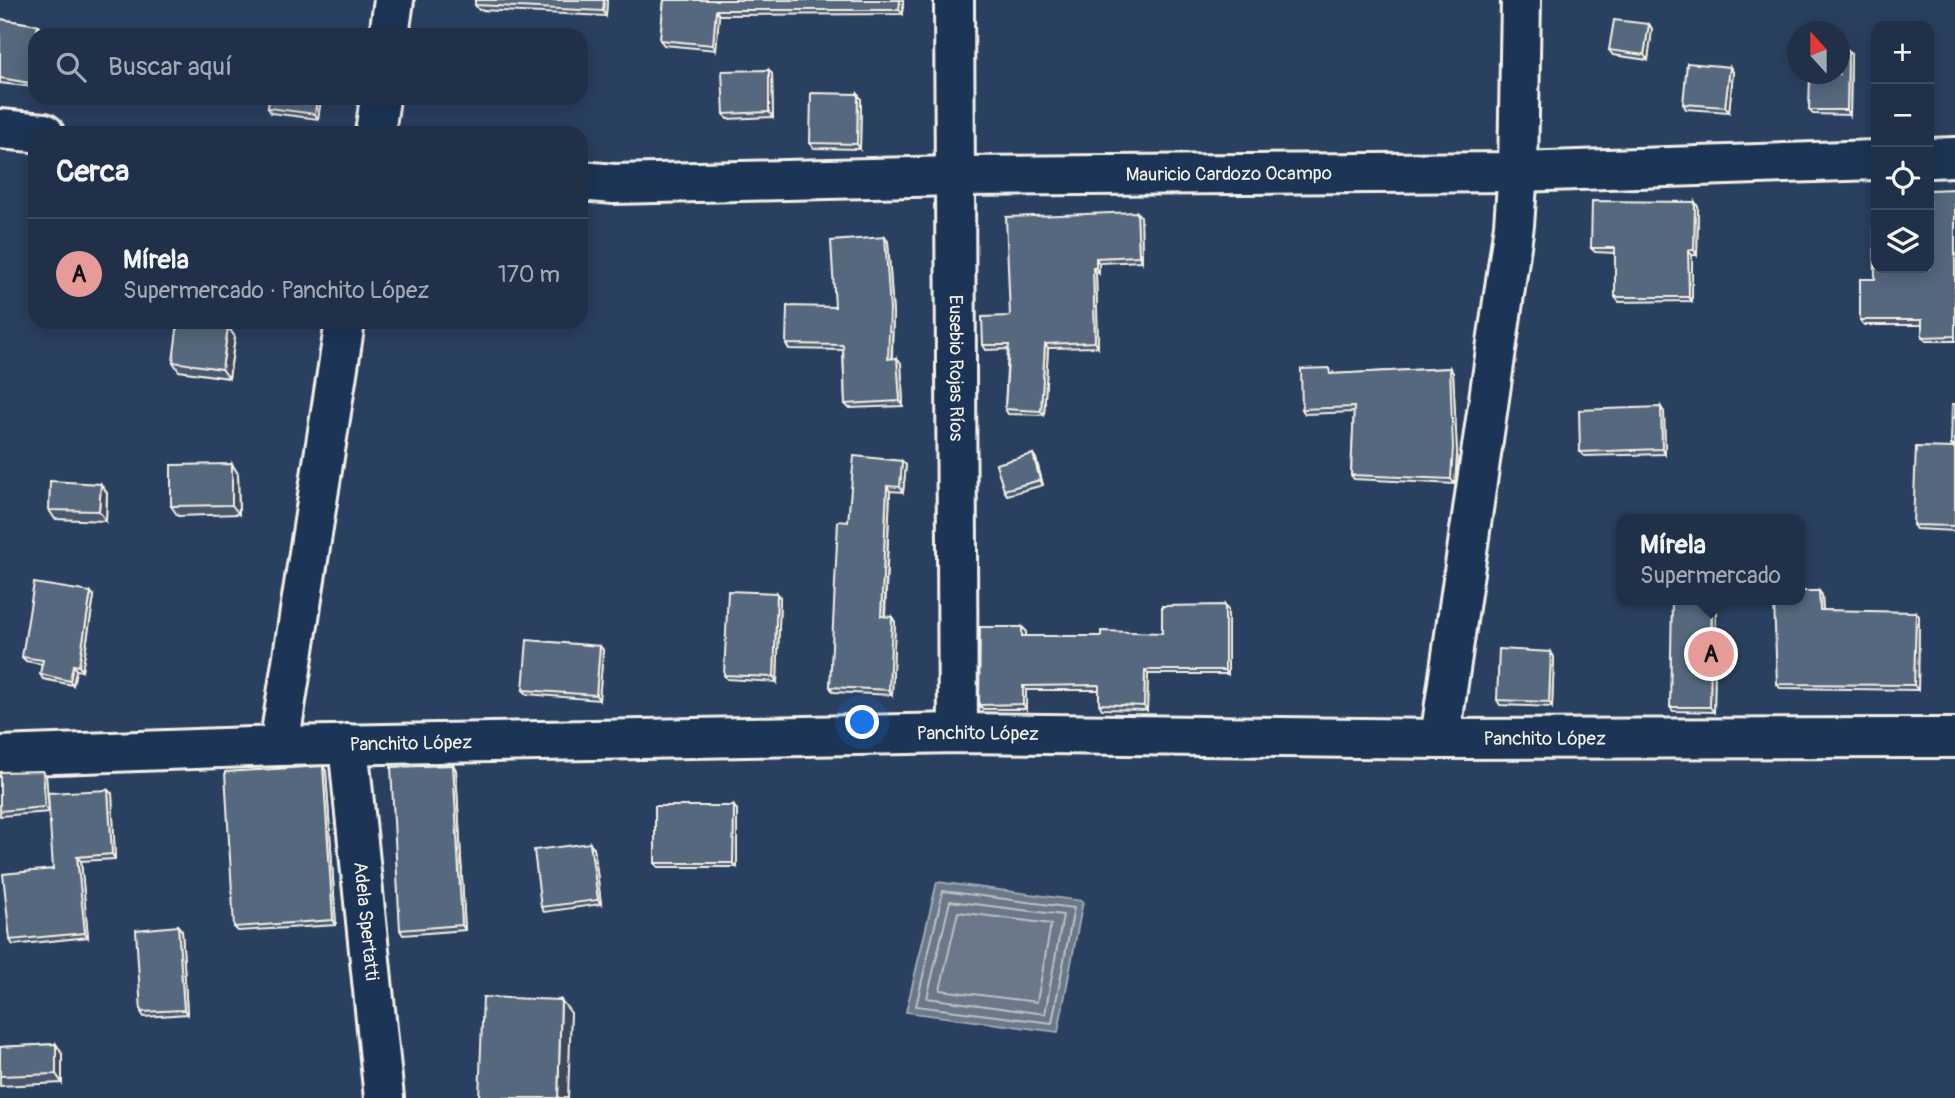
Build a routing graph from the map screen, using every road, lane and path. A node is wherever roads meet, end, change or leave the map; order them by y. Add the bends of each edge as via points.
1 (394, 0) edge
2 (954, 0) edge
3 (1521, 0) edge
4 (390, 28) edge
5 (379, 105) edge
6 (375, 126) edge
7 (0, 129) edge
8 (28, 132) edge
9 (1934, 158) edge
10 (1955, 158) edge
11 (1871, 160) edge
12 (1518, 172) junction
13 (954, 176) junction
14 (588, 182) edge
15 (344, 329) edge
16 (958, 733) junction
17 (1955, 738) edge
18 (1440, 739) junction
19 (348, 744) junction
20 (279, 746) junction
21 (0, 756) edge
22 (384, 1098) edge

1 - 4 street
2 - 13 street, Eusebio Rojas Ríos
3 - 12 street
5 - 6 street
7 - 8 street
9 - 10 street
11 - 12 street, Mauricio Cardozo Ocampo
12 - 13 street, Mauricio Cardozo Ocampo
12 - 18 street
13 - 14 street, Mauricio Cardozo Ocampo
13 - 16 street, Eusebio Rojas Ríos
15 - 20 street
16 - 18 street, Panchito López
16 - 19 street, Panchito López
17 - 18 street, Panchito López
19 - 20 street, Panchito López
19 - 22 street, Adela Spertatti
20 - 21 street, Panchito López

